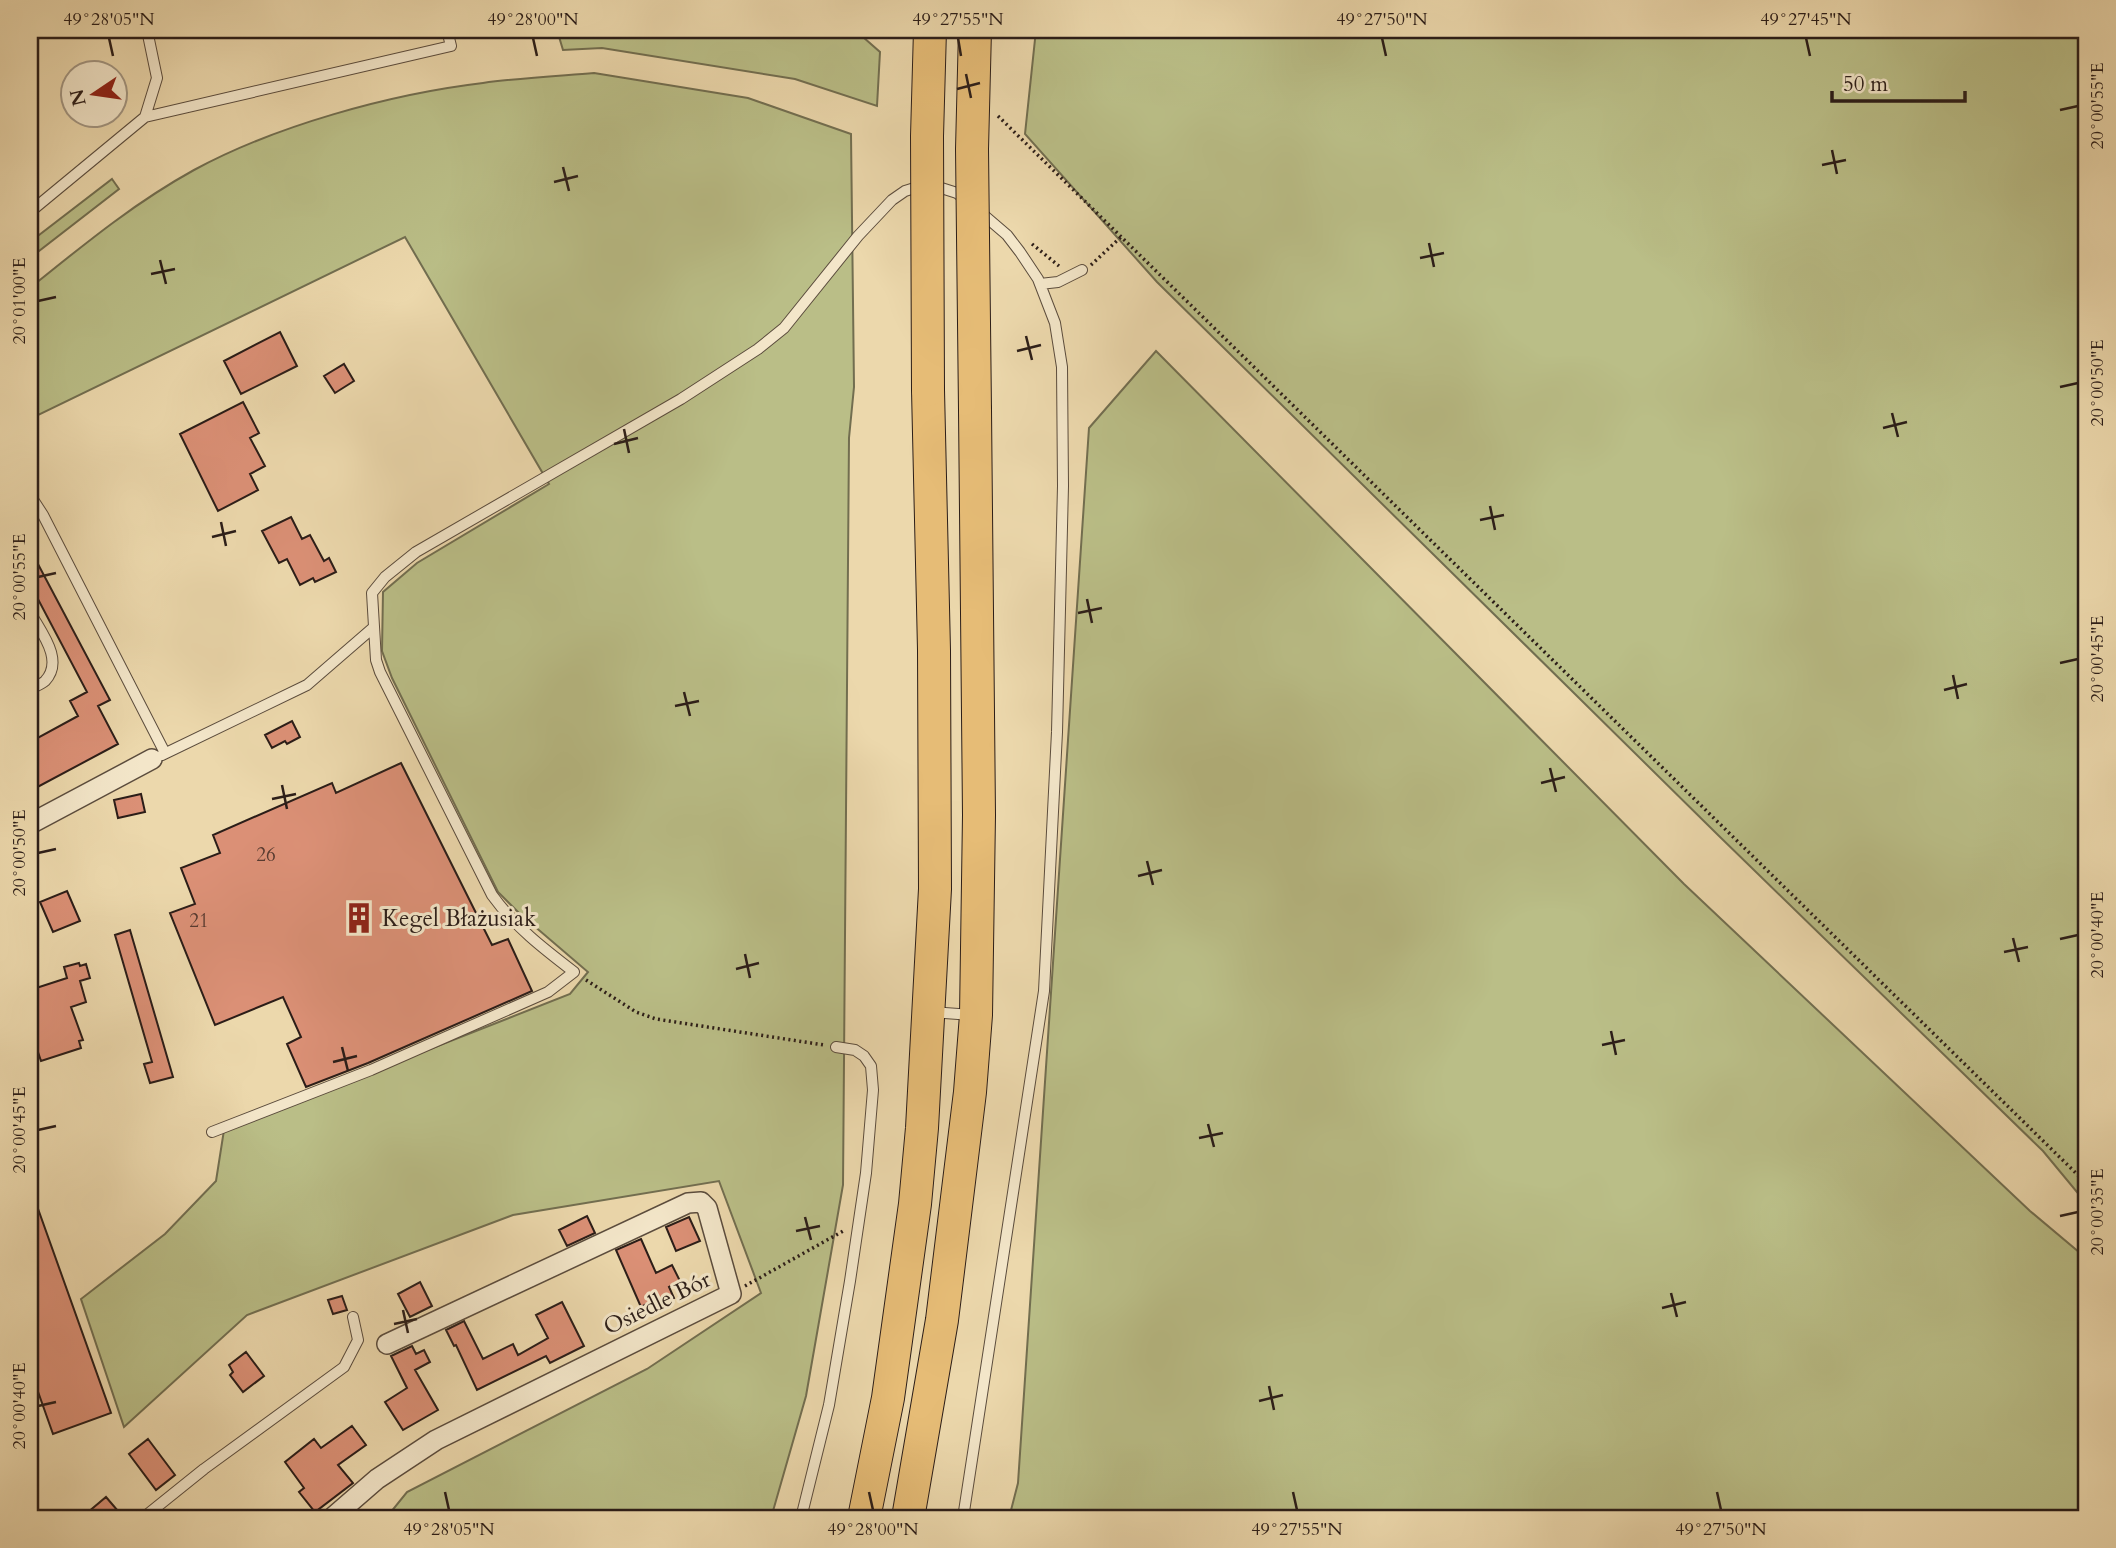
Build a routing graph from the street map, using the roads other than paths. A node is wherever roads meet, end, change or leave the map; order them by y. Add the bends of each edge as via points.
1 (147, 30) edge
2 (447, 30) edge
3 (930, 30) edge
4 (975, 30) edge
5 (145, 117) junction
6 (30, 212) edge
7 (1082, 270) road end
8 (1040, 284) junction
9 (30, 495) edge
10 (30, 612) edge
11 (374, 627) junction
12 (30, 689) edge
13 (159, 756) junction
14 (30, 824) edge
15 (928, 1012) junction
16 (976, 1015) junction
17 (836, 1047) road end
18 (212, 1132) dead end
19 (353, 1317) dead end
20 (387, 1344) dead end
21 (143, 1518) edge
22 (332, 1518) edge
23 (802, 1518) edge
24 (864, 1518) edge
25 (908, 1518) edge
26 (963, 1518) edge

1 - 5 lane via 157,78
2 - 5 lane via 451,46
3 - 15 main road, bridge via 928,390 935,876
4 - 16 main road, bridge
5 - 6 lane
7 - 8 lane via 1058,282
8 - 11 lane via 1007,235 957,193 935,186 905,191 858,236 784,328 758,349 681,399 416,552 385,577 372,593
8 - 26 lane via 1060,345 1063,486 1044,991
9 - 13 lane
10 - 12 lane via 53,653 45,681
11 - 13 lane via 307,685
11 - 18 lane via 380,672 492,895 526,933 574,971 548,992 383,1065
13 - 14 street
15 - 16 lane
15 - 24 main road via 915,1204 888,1398
16 - 25 main road via 946,1296
17 - 23 lane via 855,1050 871,1066 872,1114 829,1405
19 - 21 lane via 358,1340 344,1367
20 - 22 street, Osiedle Bór via 694,1201 707,1208 731,1294 436,1440 377,1479

